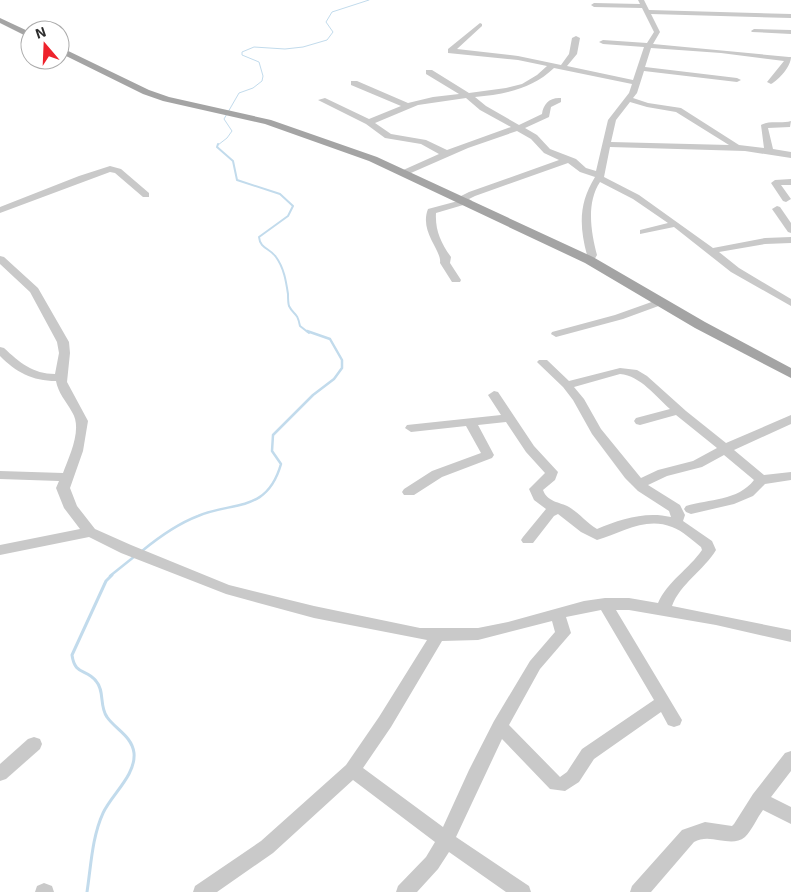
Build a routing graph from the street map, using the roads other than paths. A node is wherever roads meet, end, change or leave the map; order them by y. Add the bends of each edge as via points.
1 (594, 5) dead end
2 (644, 6) edge
3 (791, 16) edge
4 (0, 20) edge
5 (480, 25) dead end
6 (20, 30) edge
7 (754, 31) dead end
8 (791, 32) edge
9 (576, 38) dead end
10 (603, 42) dead end
11 (648, 47) junction
12 (70, 55) edge
13 (790, 59) edge
14 (553, 65) junction
15 (563, 67) junction
16 (642, 69) junction
17 (429, 72) dead end
18 (738, 80) dead end
19 (637, 82) junction
20 (771, 82) dead end
21 (354, 83) dead end
22 (468, 96) junction
23 (629, 99) junction
24 (322, 100) dead end
25 (558, 100) dead end
26 (409, 106) junction
27 (369, 122) junction
28 (791, 124) edge
29 (515, 127) junction
30 (606, 144) junction
31 (737, 149) junction
32 (769, 150) junction
33 (446, 153) junction
34 (791, 155) edge
35 (566, 160) junction
36 (404, 173) junction
37 (598, 177) junction
38 (791, 182) edge
39 (146, 195) dead end
40 (786, 199) dead end
41 (464, 200) junction
42 (777, 209) dead end
43 (0, 210) edge
44 (676, 224) junction
45 (791, 230) edge
46 (644, 232) dead end
47 (791, 240) edge
48 (710, 251) junction
49 (0, 259) edge
50 (589, 260) junction
51 (456, 280) dead end
52 (660, 302) junction
53 (791, 303) edge
54 (556, 334) dead end
55 (0, 350) edge
56 (542, 362) dead end
57 (791, 374) edge
58 (60, 376) junction
59 (567, 386) junction
60 (494, 395) dead end
61 (677, 411) junction
62 (508, 418) junction
63 (791, 419) edge
64 (640, 421) dead end
65 (470, 422) junction
66 (411, 428) dead end
67 (725, 449) junction
68 (0, 475) edge
69 (791, 476) edge
70 (68, 477) junction
71 (761, 480) junction
72 (639, 484) junction
73 (409, 492) dead end
74 (556, 509) junction
75 (691, 509) dead end
76 (676, 522) junction
77 (90, 532) junction
78 (528, 540) dead end
79 (0, 550) edge
80 (605, 604) junction
81 (662, 610) junction
82 (558, 614) junction
83 (438, 635) junction
84 (791, 636) edge
85 (663, 702) junction
86 (674, 720) dead end
87 (500, 726) junction
88 (34, 744) dead end
89 (791, 758) edge
90 (352, 770) junction
91 (0, 774) edge
92 (759, 799) junction
93 (791, 816) edge
94 (446, 840) junction
95 (202, 892) edge
96 (404, 892) edge
97 (522, 892) edge
98 (639, 892) edge

1 - 2 street
2 - 3 street
2 - 11 street via 657,32
4 - 6 main road
5 - 14 street via 451,51 499,55
7 - 8 street
9 - 15 street via 573,54
10 - 11 street
11 - 13 street via 728,50
11 - 16 street
12 - 36 main road via 146,92 288,128
13 - 20 street
14 - 15 street
14 - 22 street via 545,75 530,84
15 - 19 street
16 - 18 street
16 - 19 street
17 - 22 street
19 - 23 street
21 - 26 street
22 - 26 street
22 - 29 street
23 - 30 street via 612,120
23 - 31 street via 678,110 734,144
24 - 27 street
25 - 29 street via 549,103 543,119
26 - 27 street
27 - 33 street via 388,136 423,142
28 - 32 street via 766,124
29 - 33 street
29 - 35 street via 534,137 547,151
30 - 31 street
30 - 37 street
31 - 32 street
32 - 34 street
33 - 36 street
35 - 37 street
35 - 41 street via 479,191
36 - 41 main road
37 - 44 street
37 - 50 street via 591,186 588,204 588,243 592,255
38 - 40 street via 775,183
39 - 43 street via 118,171 110,169
41 - 50 main road
41 - 51 street via 430,211 434,239
42 - 45 street
44 - 46 street
44 - 48 street
47 - 48 street via 765,241
48 - 53 street
49 - 58 street via 34,290 63,342 66,352
50 - 52 main road
52 - 54 street
52 - 57 main road
55 - 58 street via 28,373 47,378
56 - 59 street
58 - 70 street via 83,423
59 - 61 street via 627,370 643,378
59 - 72 street via 596,431
60 - 62 street
61 - 64 street
61 - 67 street
62 - 65 street
62 - 74 street via 530,449 552,472 536,489 539,497
63 - 67 street
65 - 66 street
65 - 73 street via 488,455 437,474
67 - 71 street
67 - 72 street via 697,464 663,473
68 - 70 street
69 - 71 street
70 - 77 street via 63,488 71,508
71 - 75 street via 750,491 732,500 713,507
72 - 76 street via 675,508
74 - 76 street via 564,510 586,530 597,535 634,522 656,519
74 - 78 street via 549,513
76 - 81 street via 707,544 709,550 668,594
77 - 79 street
77 - 83 street via 126,550 226,589 314,612
80 - 81 street
80 - 82 street
80 - 85 street
81 - 84 street
82 - 83 street via 478,634
82 - 87 street via 563,633 535,665
83 - 90 street
85 - 86 street
85 - 87 street via 588,754 565,784 556,784 547,776
87 - 94 street
88 - 91 street
89 - 92 street
90 - 94 street
90 - 95 street via 267,847
92 - 93 street
92 - 98 street via 740,830 734,834 705,828 688,836
94 - 96 street via 432,862
94 - 97 street

